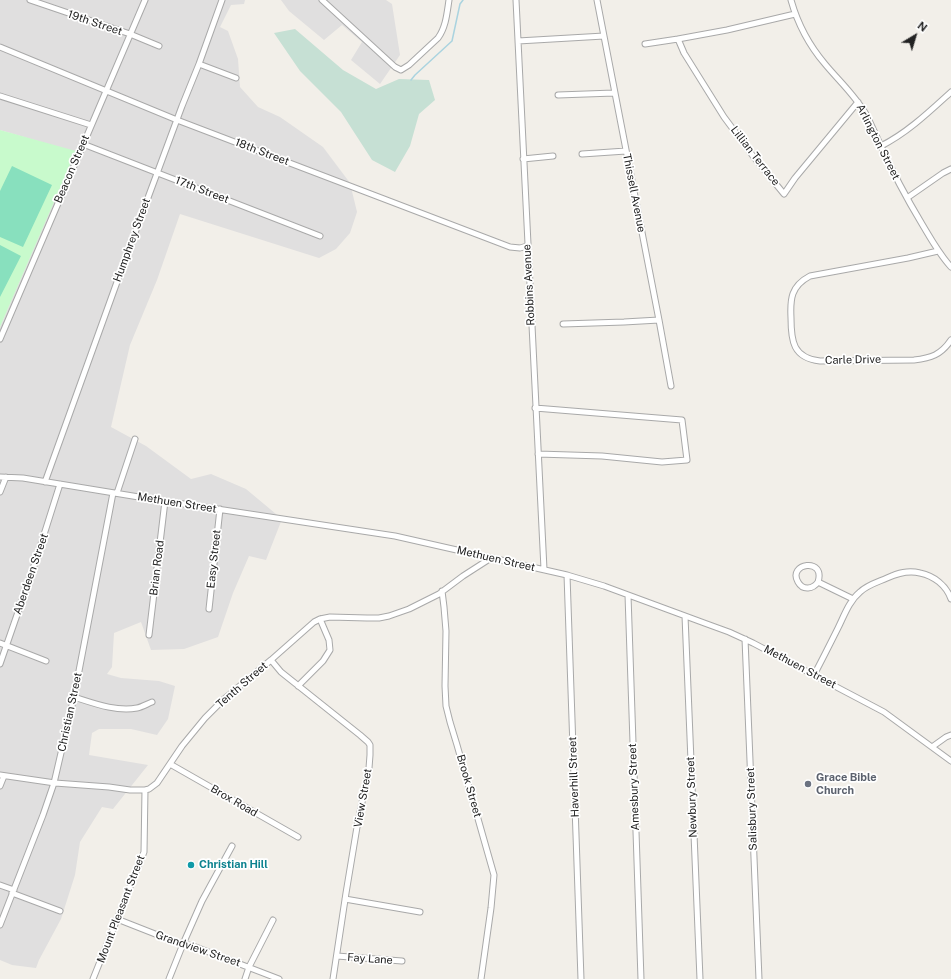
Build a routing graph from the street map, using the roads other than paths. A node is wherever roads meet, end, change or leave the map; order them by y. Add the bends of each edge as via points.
1 (30, 0) edge
2 (145, 0) edge
3 (222, 0) edge
4 (322, 0) edge
5 (450, 0) edge
6 (516, 0) edge
7 (597, 0) edge
8 (792, 0) edge
9 (795, 14) junction
10 (130, 34) junction
11 (604, 36) junction
12 (678, 39) junction
13 (518, 40) junction
14 (645, 44) dead end
15 (159, 46) dead end
16 (0, 47) edge
17 (199, 64) junction
18 (236, 78) dead end
19 (106, 90) junction
20 (951, 92) edge
21 (614, 93) junction
22 (558, 95) dead end
23 (0, 96) edge
24 (858, 102) junction
25 (177, 120) junction
26 (91, 125) junction
27 (83, 144) junction
28 (881, 146) junction
29 (626, 151) junction
30 (582, 154) dead end
31 (553, 156) dead end
32 (523, 159) junction
33 (951, 169) edge
34 (158, 173) junction
35 (907, 198) junction
36 (320, 236) dead end
37 (527, 246) junction
38 (938, 250) junction
39 (951, 267) edge
40 (659, 320) junction
41 (563, 324) dead end
42 (0, 339) edge
43 (951, 340) edge
44 (671, 386) dead end
45 (535, 408) junction
46 (135, 438) dead end
47 (538, 454) junction
48 (0, 477) edge
49 (6, 477) junction
50 (44, 482) junction
51 (60, 484) junction
52 (0, 492) edge
53 (115, 493) junction
54 (165, 501) junction
55 (220, 509) junction
56 (491, 558) junction
57 (544, 569) junction
58 (567, 575) junction
59 (818, 582) junction
60 (442, 591) junction
61 (628, 595) junction
62 (951, 599) edge
63 (853, 600) junction
64 (209, 609) dead end
65 (685, 616) junction
66 (320, 619) junction
67 (149, 635) dead end
68 (745, 639) junction
69 (0, 643) edge
70 (6, 645) junction
71 (271, 660) junction
72 (46, 661) dead end
73 (0, 664) edge
74 (814, 675) junction
75 (298, 686) junction
76 (74, 698) junction
77 (152, 702) dead end
78 (951, 735) edge
79 (932, 747) junction
80 (951, 761) edge
81 (170, 764) junction
82 (2, 775) edge
83 (54, 783) junction
84 (0, 786) edge
85 (145, 790) junction
86 (298, 837) dead end
87 (232, 846) dead end
88 (0, 885) edge
89 (13, 892) junction
90 (346, 899) junction
91 (60, 911) dead end
92 (420, 912) dead end
93 (117, 919) junction
94 (273, 920) dead end
95 (0, 925) edge
96 (183, 944) junction
97 (337, 956) junction
98 (402, 961) dead end
99 (249, 967) junction
100 (93, 979) edge
101 (169, 979) edge
102 (245, 979) edge
103 (279, 979) edge
104 (334, 979) edge
105 (481, 979) edge
106 (581, 979) edge
107 (641, 979) edge
108 (700, 979) edge
109 (759, 979) edge

1 - 10 street, 19th Street
2 - 10 street, Beacon Street
3 - 17 street, Humphrey Street
4 - 5 street via 401,70 441,34
6 - 13 street, Robbins Avenue
7 - 11 street, Thissell Avenue
8 - 9 street, Arlington Street
9 - 12 street
9 - 24 street, Arlington Street via 812,48
10 - 15 street, 19th Street
10 - 19 street, Beacon Street
11 - 13 street
11 - 21 street, Thissell Avenue
12 - 14 street
12 - 24 street, Lillian Terrace via 724,117 784,194
13 - 32 street, Robbins Avenue
16 - 19 street, 18th Street
17 - 18 street
17 - 25 street, Humphrey Street
19 - 25 street, 18th Street
19 - 26 street, Beacon Street
20 - 28 street via 912,126
21 - 22 street
21 - 29 street, Thissell Avenue
23 - 26 street
24 - 28 street, Arlington Street
25 - 34 street, Humphrey Street
25 - 37 street, 18th Street via 510,247
26 - 27 street, Beacon Street
27 - 34 street, 17th Street
27 - 42 street, Beacon Street
28 - 35 street, Arlington Street
29 - 30 street
29 - 40 street, Thissell Avenue
31 - 32 street
32 - 37 street, Robbins Avenue
33 - 35 street
34 - 36 street, 17th Street
34 - 50 street, Humphrey Street
35 - 38 street, Arlington Street
37 - 45 street, Robbins Avenue
38 - 39 street, Arlington Street
38 - 43 street, Carle Drive via 810,276 803,280 793,293 791,302 791,336 797,350 805,357 820,361 927,358 943,350
40 - 41 street
40 - 44 street, Thissell Avenue
45 - 47 street, Robbins Avenue
45 - 47 street via 682,420 687,460 662,462 602,456
46 - 53 street, Christian Street
47 - 57 street, Robbins Avenue
48 - 49 street, Methuen Street
49 - 50 street, Methuen Street
49 - 52 street
50 - 51 street, Methuen Street
51 - 53 street, Methuen Street
51 - 70 street, Aberdeen Street
53 - 54 street, Methuen Street
53 - 76 street, Christian Street
54 - 55 street, Methuen Street
54 - 67 street, Brian Road
55 - 56 street, Methuen Street via 395,536
55 - 64 street, Easy Street
56 - 57 street, Methuen Street
56 - 60 street
57 - 58 street, Methuen Street
58 - 61 street, Methuen Street
58 - 106 street, Haverhill Street
59 - 59 street via 811,588 803,587 796,580 797,572 804,565 814,567 819,572
59 - 63 street
60 - 66 street via 409,609 383,617
60 - 105 street, Brook Street via 446,631 446,706 494,875
61 - 65 street, Methuen Street
61 - 107 street, Amesbury Street
62 - 63 street via 944,587 934,578 925,574 903,572 870,585
63 - 74 street
65 - 68 street, Methuen Street
65 - 108 street, Newbury Street
66 - 71 street, Tenth Street
66 - 75 street via 329,640 328,655
68 - 74 street, Methuen Street
68 - 109 street, Salisbury Street
69 - 70 street
70 - 72 street
70 - 73 street, Aberdeen Street
71 - 75 street, View Street
71 - 81 street, Tenth Street via 205,718
74 - 79 street, Methuen Street via 884,712
75 - 90 street, View Street via 370,745 369,768
76 - 77 street via 122,708 136,708
76 - 83 street, Christian Street
78 - 79 street
79 - 80 street, Methuen Street
81 - 85 street, Tenth Street via 157,783
81 - 86 street, Brox Road
82 - 83 street
82 - 84 street
83 - 85 street
83 - 89 street, Christian Street
85 - 93 street, Mount Pleasant Street via 144,852
87 - 96 street via 202,901
88 - 89 street
89 - 91 street
89 - 95 street, Christian Street
90 - 92 street
90 - 97 street, View Street
93 - 96 street, Grandview Street
93 - 100 street, Mount Pleasant Street
94 - 99 street
96 - 99 street, Grandview Street
96 - 101 street
97 - 98 street, Fay Lane
97 - 104 street, View Street
99 - 102 street
99 - 103 street, Grandview Street

